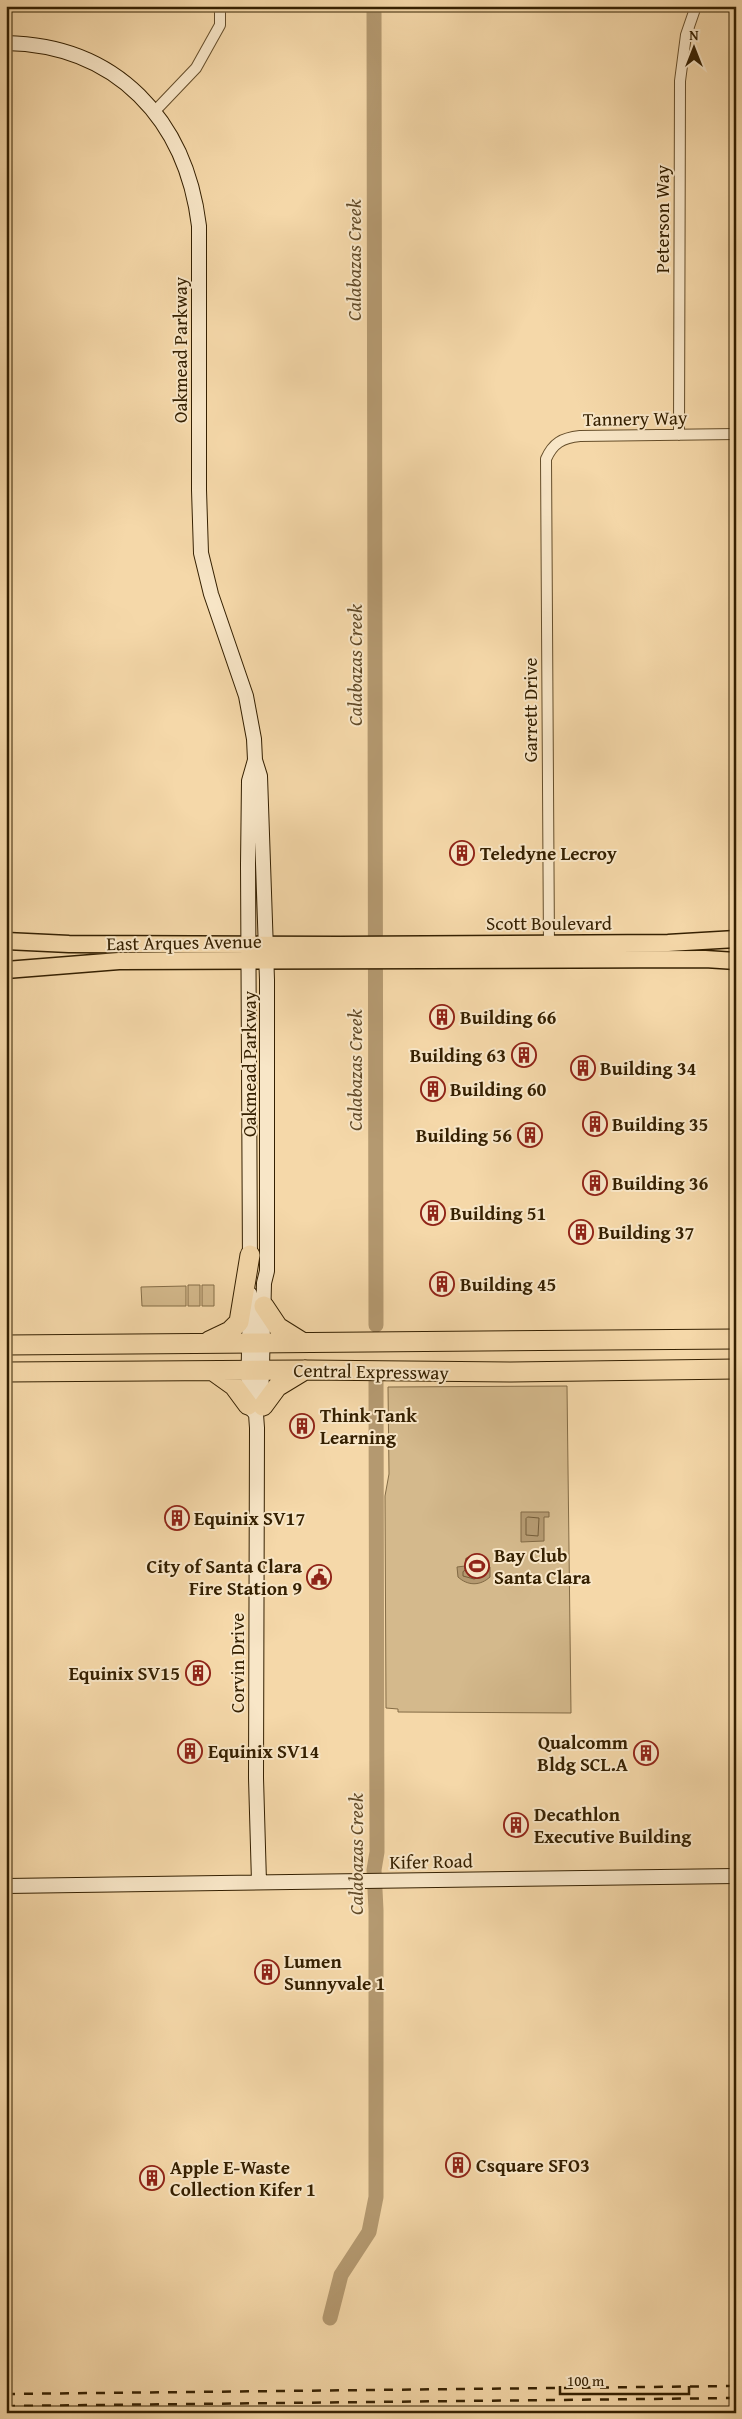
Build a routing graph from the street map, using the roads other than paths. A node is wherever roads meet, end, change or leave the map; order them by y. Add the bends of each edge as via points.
1 (220, 6) edge
2 (696, 6) edge
3 (6, 43) edge
4 (155, 111) junction
5 (679, 434) junction
6 (736, 434) edge
7 (546, 460) joint
8 (736, 939) edge
9 (6, 941) edge
10 (549, 943) junction
11 (258, 944) junction
12 (363, 952) junction
13 (384, 952) junction
14 (549, 960) junction
15 (250, 961) junction
16 (267, 961) junction
17 (736, 961) edge
18 (6, 970) edge
19 (250, 1255) junction
20 (264, 1306) junction
21 (736, 1339) edge
22 (302, 1342) junction
23 (257, 1343) junction
24 (204, 1344) junction
25 (6, 1345) edge
26 (736, 1369) edge
27 (256, 1370) junction
28 (306, 1370) junction
29 (213, 1371) junction
30 (6, 1372) edge
31 (256, 1408) junction
32 (736, 1876) edge
33 (258, 1882) junction
34 (6, 1886) edge

1 - 4 street via 220,25 196,68
2 - 5 street, Peterson Way via 686,35 680,81
3 - 4 main road, Oakmead Parkway via 57,49 86,60 114,75
4 - 11 main road, Oakmead Parkway via 190,176 197,209 201,553 211,594 246,696 253,729 254,760 260,776
5 - 6 street, Tannery Way
5 - 7 street, Tannery Way via 570,437 554,444
7 - 10 street, Garrett Drive
8 - 10 main road, Scott Boulevard via 668,943
9 - 11 main road, East Arques Avenue
10 - 13 main road, Scott Boulevard
10 - 14 street, Garrett Drive
11 - 12 main road, East Arques Avenue
11 - 15 main road, Oakmead Parkway
11 - 16 main road, Oakmead Parkway
12 - 13 main road, Scott Boulevard
12 - 16 main road, East Arques Avenue
13 - 14 main road, Scott Boulevard
14 - 17 main road, Scott Boulevard
15 - 16 main road, East Arques Avenue
15 - 18 main road, East Arques Avenue via 119,962
15 - 19 main road, Oakmead Parkway
16 - 20 main road, Oakmead Parkway via 267,1261
19 - 23 main road, Oakmead Parkway
19 - 24 highway via 238,1322 230,1331
20 - 22 highway via 278,1326
20 - 23 main road, Oakmead Parkway
21 - 22 highway, Central Expressway
22 - 23 highway, Central Expressway
23 - 24 highway, Central Expressway
23 - 27 main road, Oakmead Parkway
24 - 25 highway, Central Expressway
26 - 28 highway, Central Expressway
27 - 28 highway, Central Expressway
27 - 29 highway, Central Expressway
27 - 31 main road, Corvin Drive
28 - 31 highway via 277,1387
29 - 30 highway, Central Expressway
29 - 31 highway
31 - 33 main road, Corvin Drive
32 - 33 main road, Kifer Road
33 - 34 main road, Kifer Road

